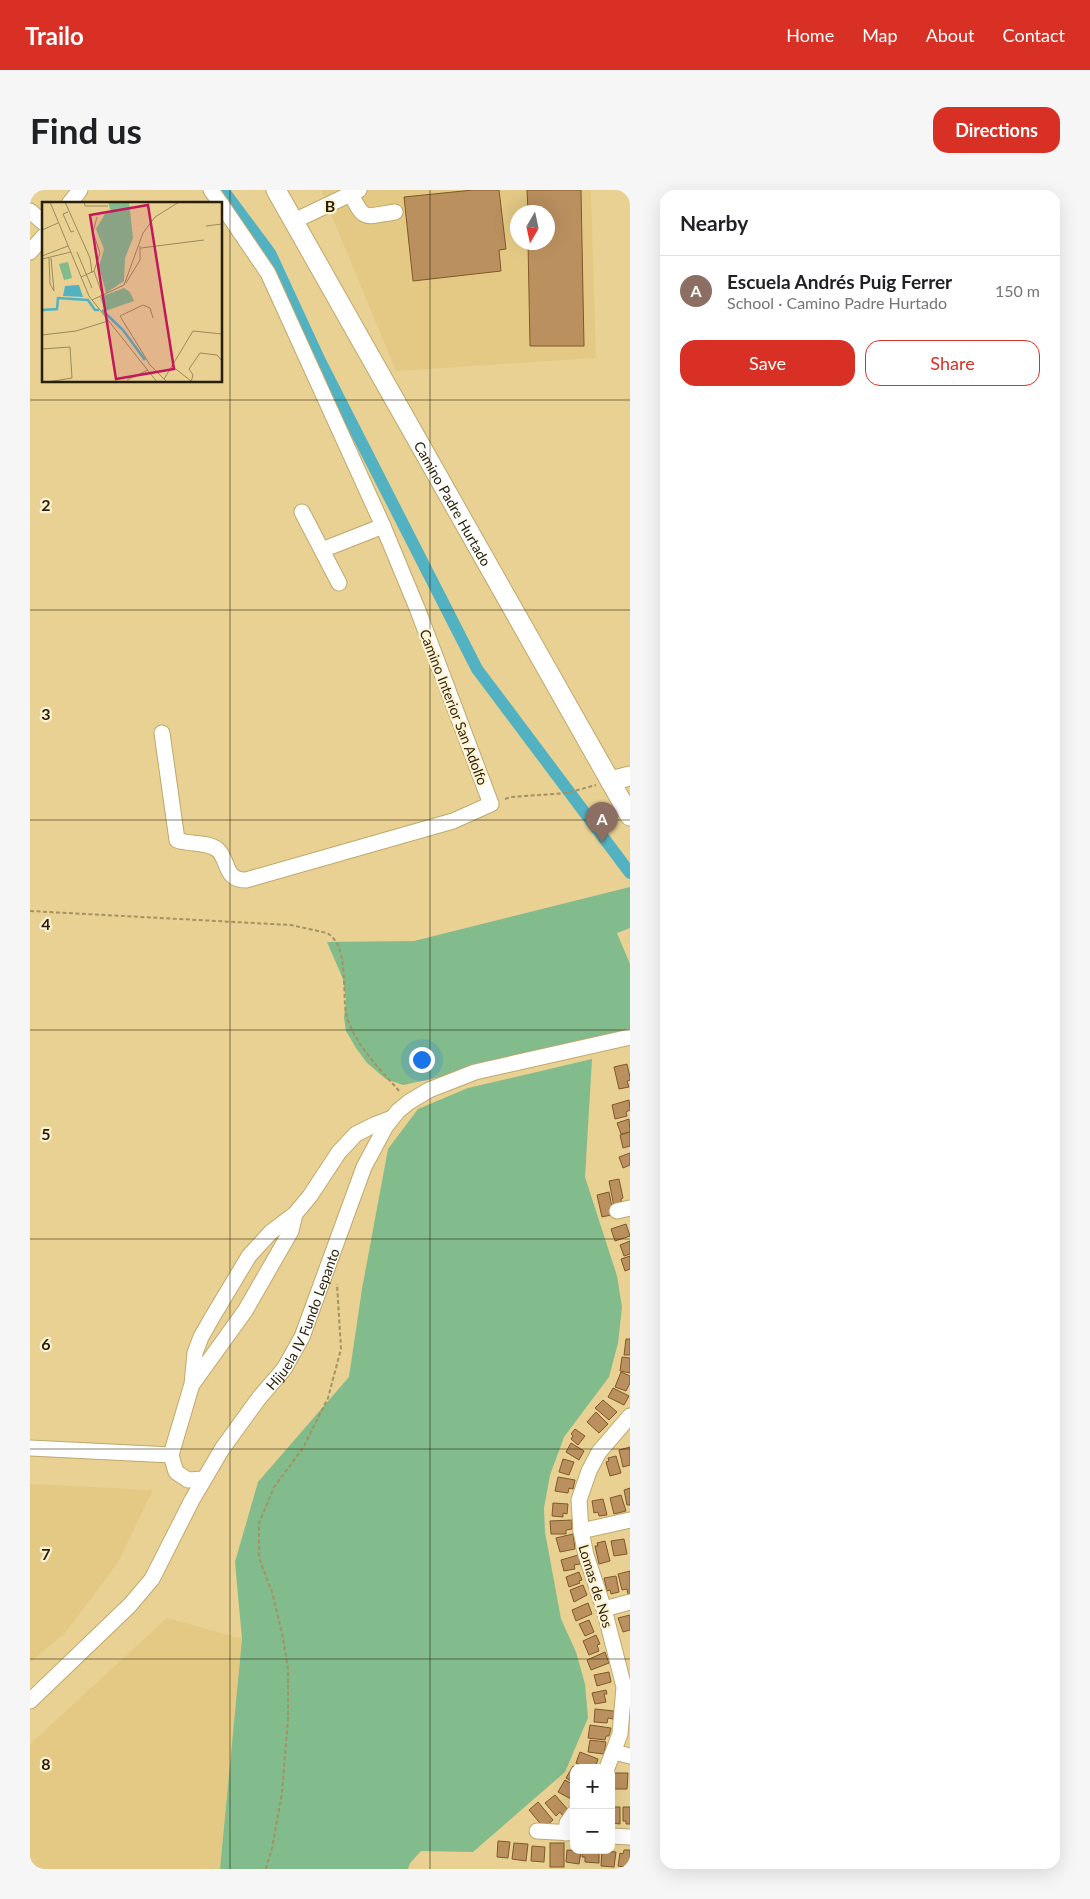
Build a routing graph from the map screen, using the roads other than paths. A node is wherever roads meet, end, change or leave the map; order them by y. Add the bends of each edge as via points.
1 (80, 190) edge
2 (212, 190) edge
3 (276, 190) edge
4 (355, 192) edge
5 (71, 202) edge
6 (220, 202) edge
7 (222, 205) edge
8 (30, 210) edge
9 (395, 212) dead end
10 (42, 221) edge
11 (294, 221) junction
12 (42, 238) edge
13 (30, 252) edge
14 (302, 512) dead end
15 (383, 526) junction
16 (322, 550) junction
17 (339, 583) dead end
18 (162, 733) dead end
19 (630, 776) edge
20 (610, 781) junction
21 (630, 816) edge
22 (630, 1037) edge
23 (392, 1118) junction
24 (295, 1214) junction
25 (192, 1384) junction
26 (630, 1416) edge
27 (630, 1436) edge
28 (611, 1440) junction
29 (30, 1448) edge
30 (171, 1455) junction
31 (204, 1479) junction
32 (630, 1520) edge
33 (580, 1531) junction
34 (630, 1602) edge
35 (604, 1609) junction
36 (627, 1686) edge
37 (30, 1701) edge
38 (614, 1752) junction
39 (630, 1756) edge
40 (609, 1764) edge
41 (570, 1819) edge
42 (537, 1831) dead end
43 (570, 1833) edge
44 (615, 1836) edge
45 (630, 1837) edge

1 - 5 street
2 - 6 street, Camino Interior San Adolfo
3 - 11 main road, Camino Padre Hurtado
4 - 9 street via 363,215
4 - 11 street
7 - 15 street, Camino Interior San Adolfo via 268,273
8 - 10 street
11 - 20 main road, Camino Padre Hurtado
12 - 13 street
14 - 16 street
15 - 16 street
15 - 18 street, Camino Interior San Adolfo via 491,804 452,821 238,880 229,873 218,850 177,840
16 - 17 street
19 - 20 main road
20 - 21 main road, Camino Padre Hurtado
22 - 23 street, Hijuela IV Fundo Lepanto via 475,1072 429,1090
23 - 24 street via 356,1134 339,1152
23 - 31 street, Hijuela IV Fundo Lepanto via 364,1167 302,1337 284,1369 222,1449
24 - 25 street via 292,1231 245,1311
24 - 25 street via 271,1232 249,1256 201,1337 195,1353
25 - 30 street
26 - 28 street, Lomas de Nos
27 - 28 street
28 - 33 street, Lomas de Nos via 600,1452 583,1484 579,1500
29 - 30 street
30 - 31 street via 176,1472 188,1480
31 - 37 street, Hijuela IV Fundo Lepanto via 152,1579 130,1606
32 - 33 street
33 - 35 street, Lomas de Nos
34 - 35 street
35 - 36 street, Lomas de Nos
36 - 38 street, Lomas de Nos
38 - 39 street
38 - 40 street, Lomas de Nos
41 - 43 street via 567,1823
42 - 43 street
44 - 45 street

